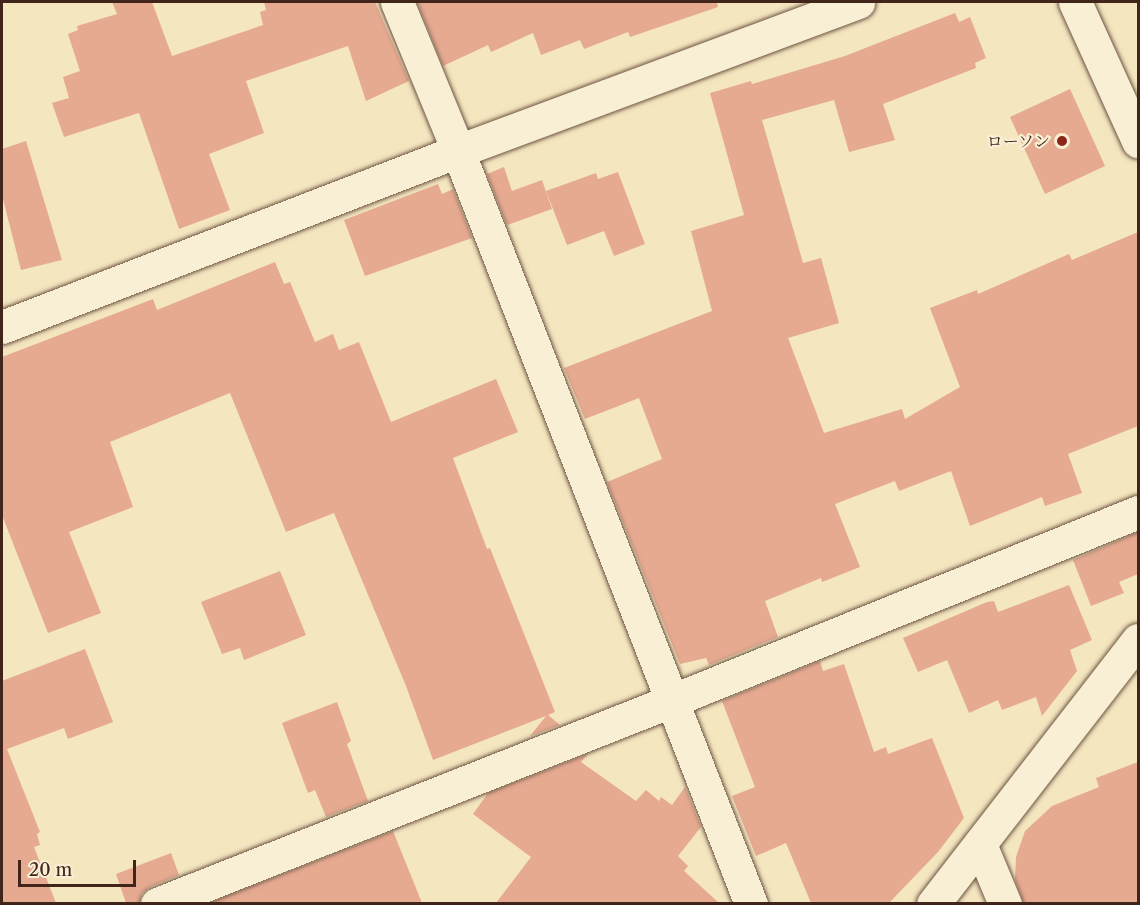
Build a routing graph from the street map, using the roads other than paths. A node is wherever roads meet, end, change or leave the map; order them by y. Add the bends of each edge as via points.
1 (397, 2) edge
2 (858, 2) edge
3 (1075, 2) edge
4 (1138, 141) edge
5 (458, 151) junction
6 (2, 327) edge
7 (1138, 512) edge
8 (1138, 640) edge
9 (671, 701) junction
10 (980, 844) junction
11 (157, 903) edge
12 (752, 903) edge
13 (933, 903) edge
14 (1005, 903) edge

1 - 5 street
2 - 5 street
3 - 4 street
5 - 6 street
5 - 9 street
7 - 9 street
8 - 10 street
9 - 11 street
9 - 12 street
10 - 13 street
10 - 14 street

